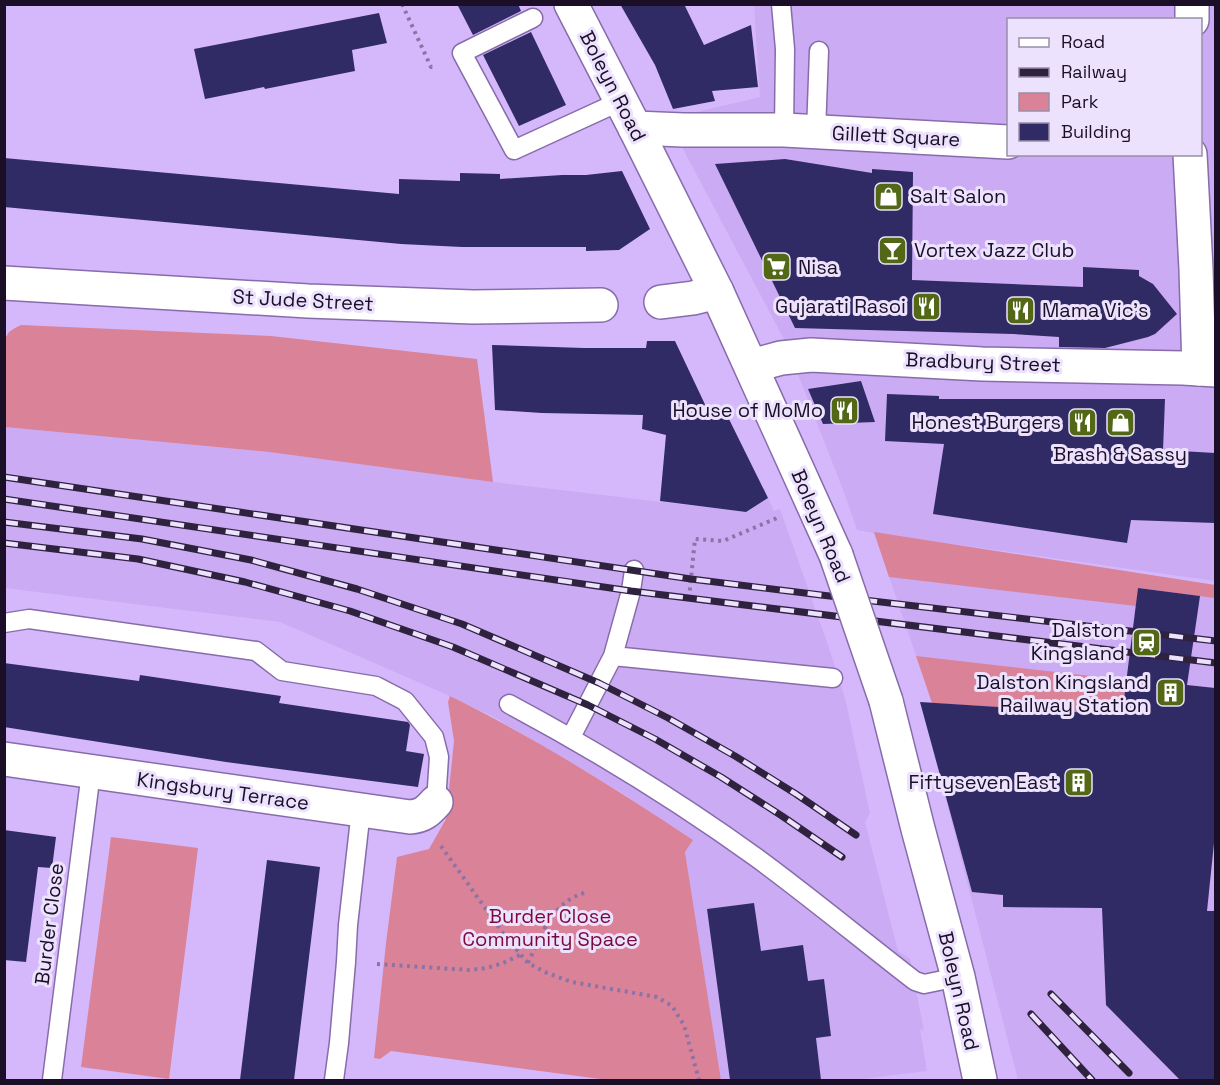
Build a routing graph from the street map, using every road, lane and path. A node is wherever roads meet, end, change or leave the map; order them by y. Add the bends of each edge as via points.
1 (402, 4) edge
2 (571, 4) edge
3 (782, 4) edge
4 (533, 18) dead end
5 (819, 51) dead end
6 (462, 53) junction
7 (628, 114) junction
8 (784, 130) junction
9 (816, 132) junction
10 (1007, 142) edge
11 (1190, 156) edge
12 (4, 283) edge
13 (717, 292) junction
14 (661, 302) dead end
15 (601, 305) dead end
16 (751, 366) junction
17 (1207, 369) edge
18 (783, 516) dead end
19 (634, 570) dead end
20 (689, 598) dead end
21 (4, 623) edge
22 (613, 656) junction
23 (833, 678) dead end
24 (509, 704) dead end
25 (571, 737) junction
26 (4, 759) edge
27 (91, 772) junction
28 (436, 802) joint
29 (361, 810) junction
30 (440, 844) dead end
31 (587, 892) dead end
32 (520, 955) junction
33 (346, 962) junction
34 (528, 963) junction
35 (958, 977) junction
36 (52, 1080) edge
37 (334, 1080) edge
38 (699, 1080) edge
39 (980, 1080) edge

1 - 6 path via 431,67
2 - 7 street, Boleyn Road
3 - 8 lane
4 - 6 lane
5 - 9 lane
6 - 7 lane via 514,150
7 - 8 street, Gillett Square via 683,130
7 - 13 street, Boleyn Road
8 - 9 street, Gillett Square
9 - 10 street, Gillett Square
11 - 17 street via 1196,269
12 - 15 street, St Jude Street via 332,302 473,307
13 - 14 street
13 - 16 street, Boleyn Road
16 - 17 street, Bradbury Street via 811,355
16 - 35 street, Boleyn Road, bridge via 836,555 886,700
18 - 20 path via 723,541 695,539
19 - 22 lane
21 - 28 lane via 29,619 256,651 282,671 376,686 405,700 434,736 439,757
22 - 23 lane
22 - 25 lane
24 - 25 lane
25 - 35 lane via 757,858 915,981 924,984
26 - 27 street, Kingsbury Terrace
27 - 29 street, Kingsbury Terrace
27 - 36 lane, Burder Close
28 - 29 street, Kingsbury Terrace via 419,816 410,817
29 - 33 lane
30 - 32 path
31 - 34 path via 568,900 556,912
32 - 33 path via 487,968 469,970
32 - 34 path
33 - 37 lane
34 - 38 path via 572,982 657,997 672,1006 684,1025
35 - 39 street, Boleyn Road

